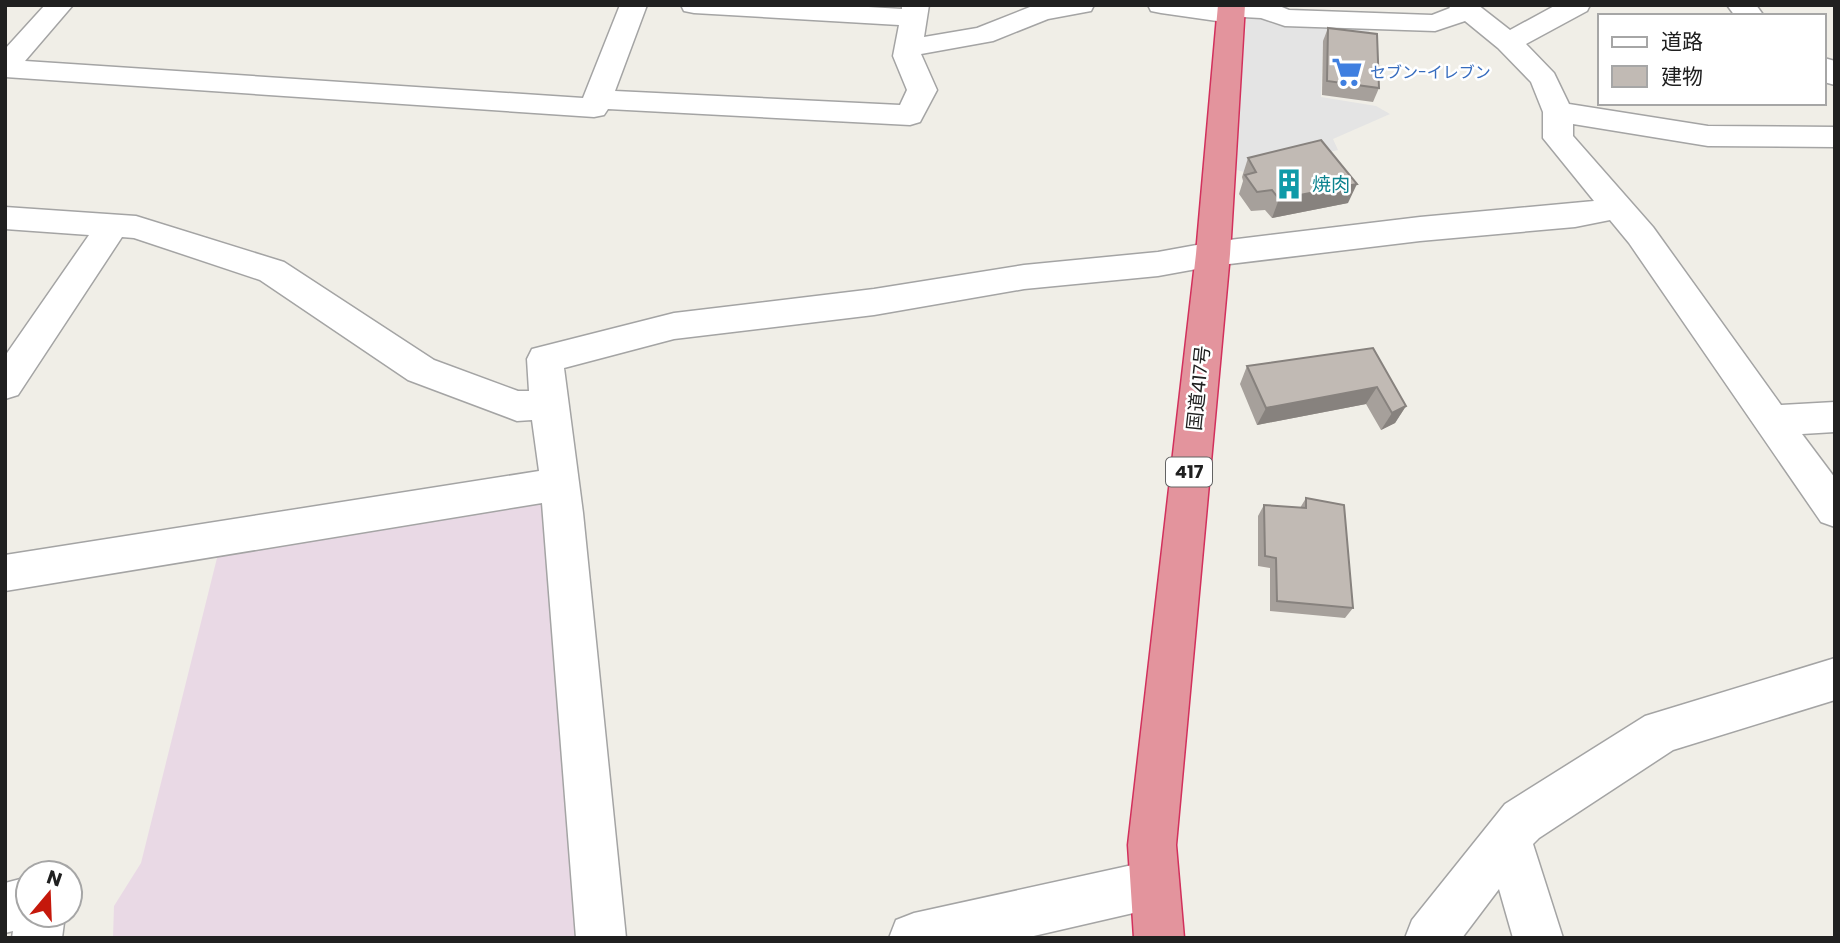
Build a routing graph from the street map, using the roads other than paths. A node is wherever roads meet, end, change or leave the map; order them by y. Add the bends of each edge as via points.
1 (60, 5) edge
2 (634, 5) edge
3 (694, 5) edge
4 (1081, 5) edge
5 (1161, 5) edge
6 (1577, 5) edge
7 (1465, 8) edge
8 (1232, 9) edge
9 (914, 12) edge
10 (1295, 12) edge
11 (1508, 42) junction
12 (908, 48) junction
13 (5, 67) edge
14 (596, 104) junction
15 (1558, 112) junction
16 (1835, 137) edge
17 (1616, 208) junction
18 (5, 218) edge
19 (113, 225) junction
20 (1213, 254) junction
21 (5, 385) edge
22 (546, 405) junction
23 (1835, 417) edge
24 (1773, 420) junction
25 (560, 484) junction
26 (1835, 510) edge
27 (5, 573) edge
28 (1835, 679) edge
29 (1508, 839) junction
30 (1155, 884) junction
31 (601, 938) edge
32 (914, 938) edge
33 (1159, 938) edge
34 (1430, 938) edge
35 (1538, 938) edge

1 - 13 street
2 - 14 street
3 - 9 street
4 - 12 street via 1041,12 983,34
5 - 8 street
6 - 11 street
7 - 10 street via 1435,23
7 - 11 street
8 - 10 street
8 - 20 highway, 国道417号 / 417
9 - 12 street
11 - 15 street via 1544,79
12 - 14 street via 922,90 910,115
13 - 14 street
15 - 16 street via 1708,136
15 - 17 street via 1558,138
17 - 20 street
17 - 24 street via 1641,235
18 - 19 street
19 - 21 street
19 - 22 street via 136,227 272,271 421,370 517,406
20 - 22 street via 674,326 545,359
20 - 30 highway, 国道417号 / 417 via 1152,845
22 - 25 street
23 - 24 street
24 - 26 street
25 - 27 street
25 - 31 street
28 - 29 street via 1661,732 1522,821
29 - 34 street
29 - 35 street
30 - 32 street
30 - 33 highway, 国道417号 / 417

